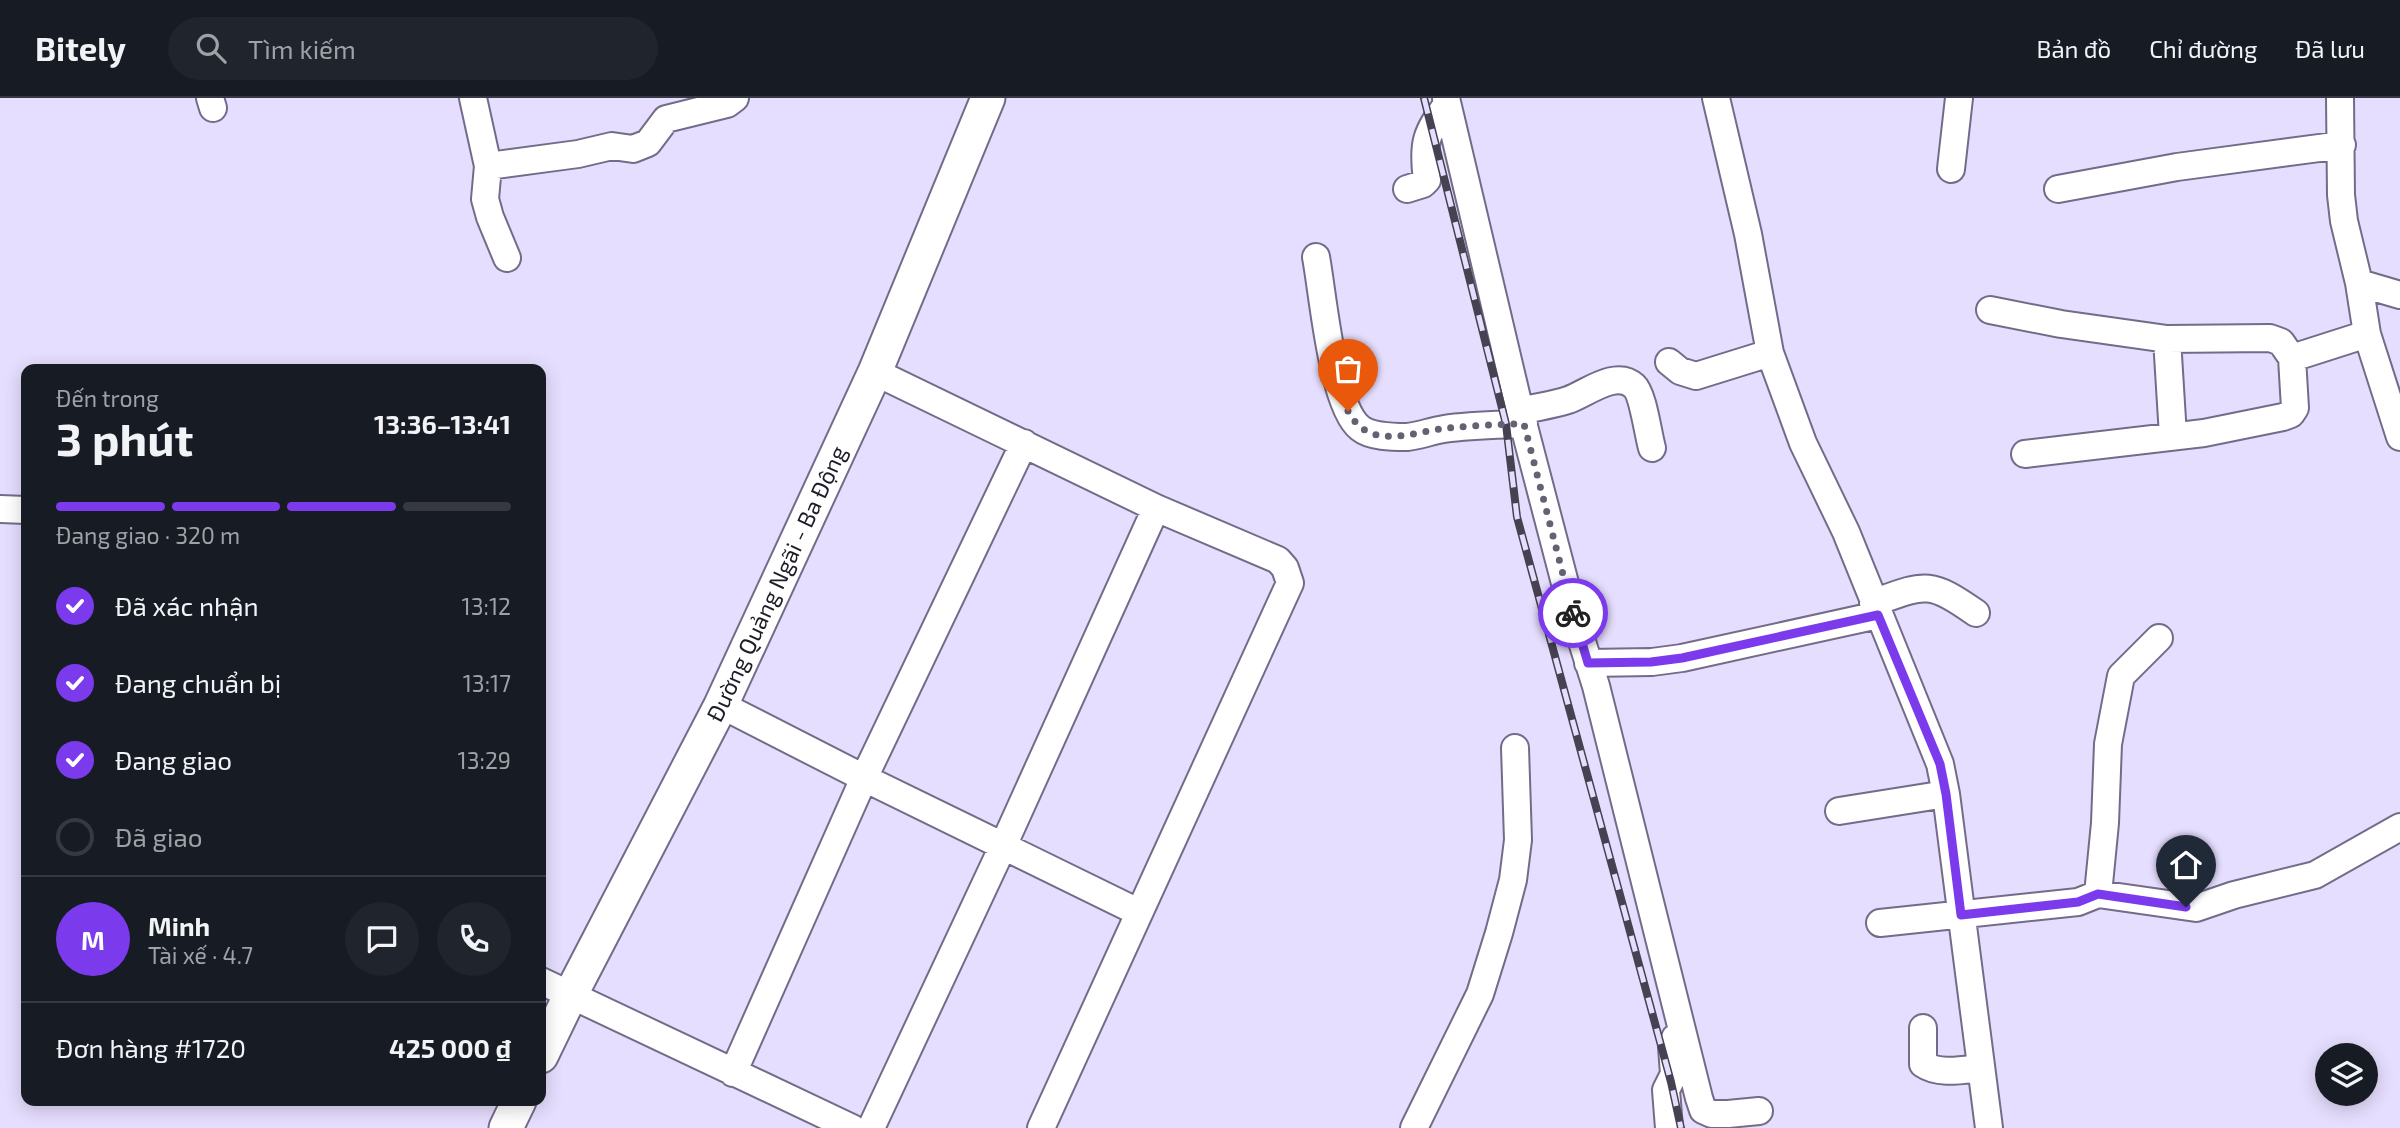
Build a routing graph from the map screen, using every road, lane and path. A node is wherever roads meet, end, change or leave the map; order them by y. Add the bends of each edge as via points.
1 (473, 98) edge
2 (735, 98) edge
3 (988, 98) edge
4 (1716, 98) edge
5 (1959, 98) edge
6 (2340, 98) edge
7 (1447, 101) edge
8 (2342, 145) junction
9 (488, 166) junction
10 (1951, 169) dead end
11 (1407, 188) dead end
12 (2058, 188) dead end
13 (1316, 257) dead end
14 (507, 258) dead end
15 (2359, 283) junction
16 (2400, 295) edge
17 (1990, 310) dead end
18 (2367, 334) junction
19 (2167, 339) junction
20 (1770, 353) junction
21 (2291, 358) junction
22 (1669, 362) dead end
23 (874, 372) junction
24 (1522, 418) junction
25 (2173, 436) junction
26 (2400, 437) edge
27 (1024, 443) junction
28 (1652, 448) dead end
29 (2025, 454) dead end
30 (1156, 508) junction
31 (0, 509) edge
32 (21, 510) edge
33 (1875, 609) junction
34 (1976, 614) dead end
35 (2159, 638) dead end
36 (1588, 663) junction
37 (722, 705) junction
38 (1514, 747) dead end
39 (864, 778) junction
40 (1946, 794) junction
41 (1839, 811) dead end
42 (2400, 827) edge
43 (1004, 844) junction
44 (2098, 894) junction
45 (1138, 912) junction
46 (1961, 915) junction
47 (1880, 923) dead end
48 (546, 983) edge
49 (571, 994) junction
50 (1923, 1028) dead end
51 (1682, 1031) junction
52 (546, 1046) edge
53 (1981, 1068) junction
54 (733, 1073) junction
55 (517, 1106) edge
56 (1759, 1111) dead end
57 (1705, 1119) edge
58 (506, 1128) edge
59 (852, 1128) edge
60 (871, 1128) edge
61 (1041, 1128) edge
62 (1414, 1128) edge
63 (1669, 1128) edge
64 (1990, 1128) edge

1 - 9 street
2 - 9 street via 666,119 648,143 633,149 612,146
3 - 23 main road, Đường Quảng Ngãi - Ba Động
4 - 20 street
5 - 10 street
6 - 8 street
7 - 11 street via 1424,148 1427,180
7 - 24 street
8 - 12 street
8 - 15 street via 2344,221
9 - 14 street via 485,199
13 - 24 street via 1339,386 1361,429 1408,437
15 - 16 street
15 - 18 street
17 - 19 street
18 - 21 street
18 - 26 street
19 - 21 street via 2270,338 2281,341
19 - 25 street
20 - 22 street via 1696,376
20 - 33 street via 1802,443 1846,532
21 - 25 street via 2295,408 2291,414
23 - 27 street
23 - 37 main road, Đường Quảng Ngãi - Ba Động
24 - 28 street via 1616,380 1627,382 1636,387
24 - 36 street
25 - 29 street
27 - 30 street
27 - 39 street
30 - 43 street
30 - 45 street via 1278,560 1290,583
31 - 32 street
33 - 34 street via 1910,590 1936,587
33 - 36 street via 1682,658
33 - 40 street via 1940,764
35 - 44 street via 2121,676 2108,744
36 - 51 street
37 - 39 street
37 - 49 main road, Đường Quảng Ngãi - Ba Động
38 - 62 street via 1518,840 1513,880 1480,994
39 - 43 street
39 - 54 street
40 - 41 street
40 - 46 street
42 - 44 street via 2315,875 2196,908
43 - 45 street
43 - 60 street
44 - 46 street via 2078,902
45 - 61 street
46 - 47 street
46 - 53 street
48 - 49 street
49 - 52 main road, Đường Quảng Ngãi - Ba Động
49 - 54 street
50 - 53 street via 1923,1064 1950,1071
51 - 57 street
51 - 63 street via 1673,1039 1674,1074 1666,1090
53 - 64 street
54 - 59 street
55 - 58 main road
56 - 57 street via 1712,1114

